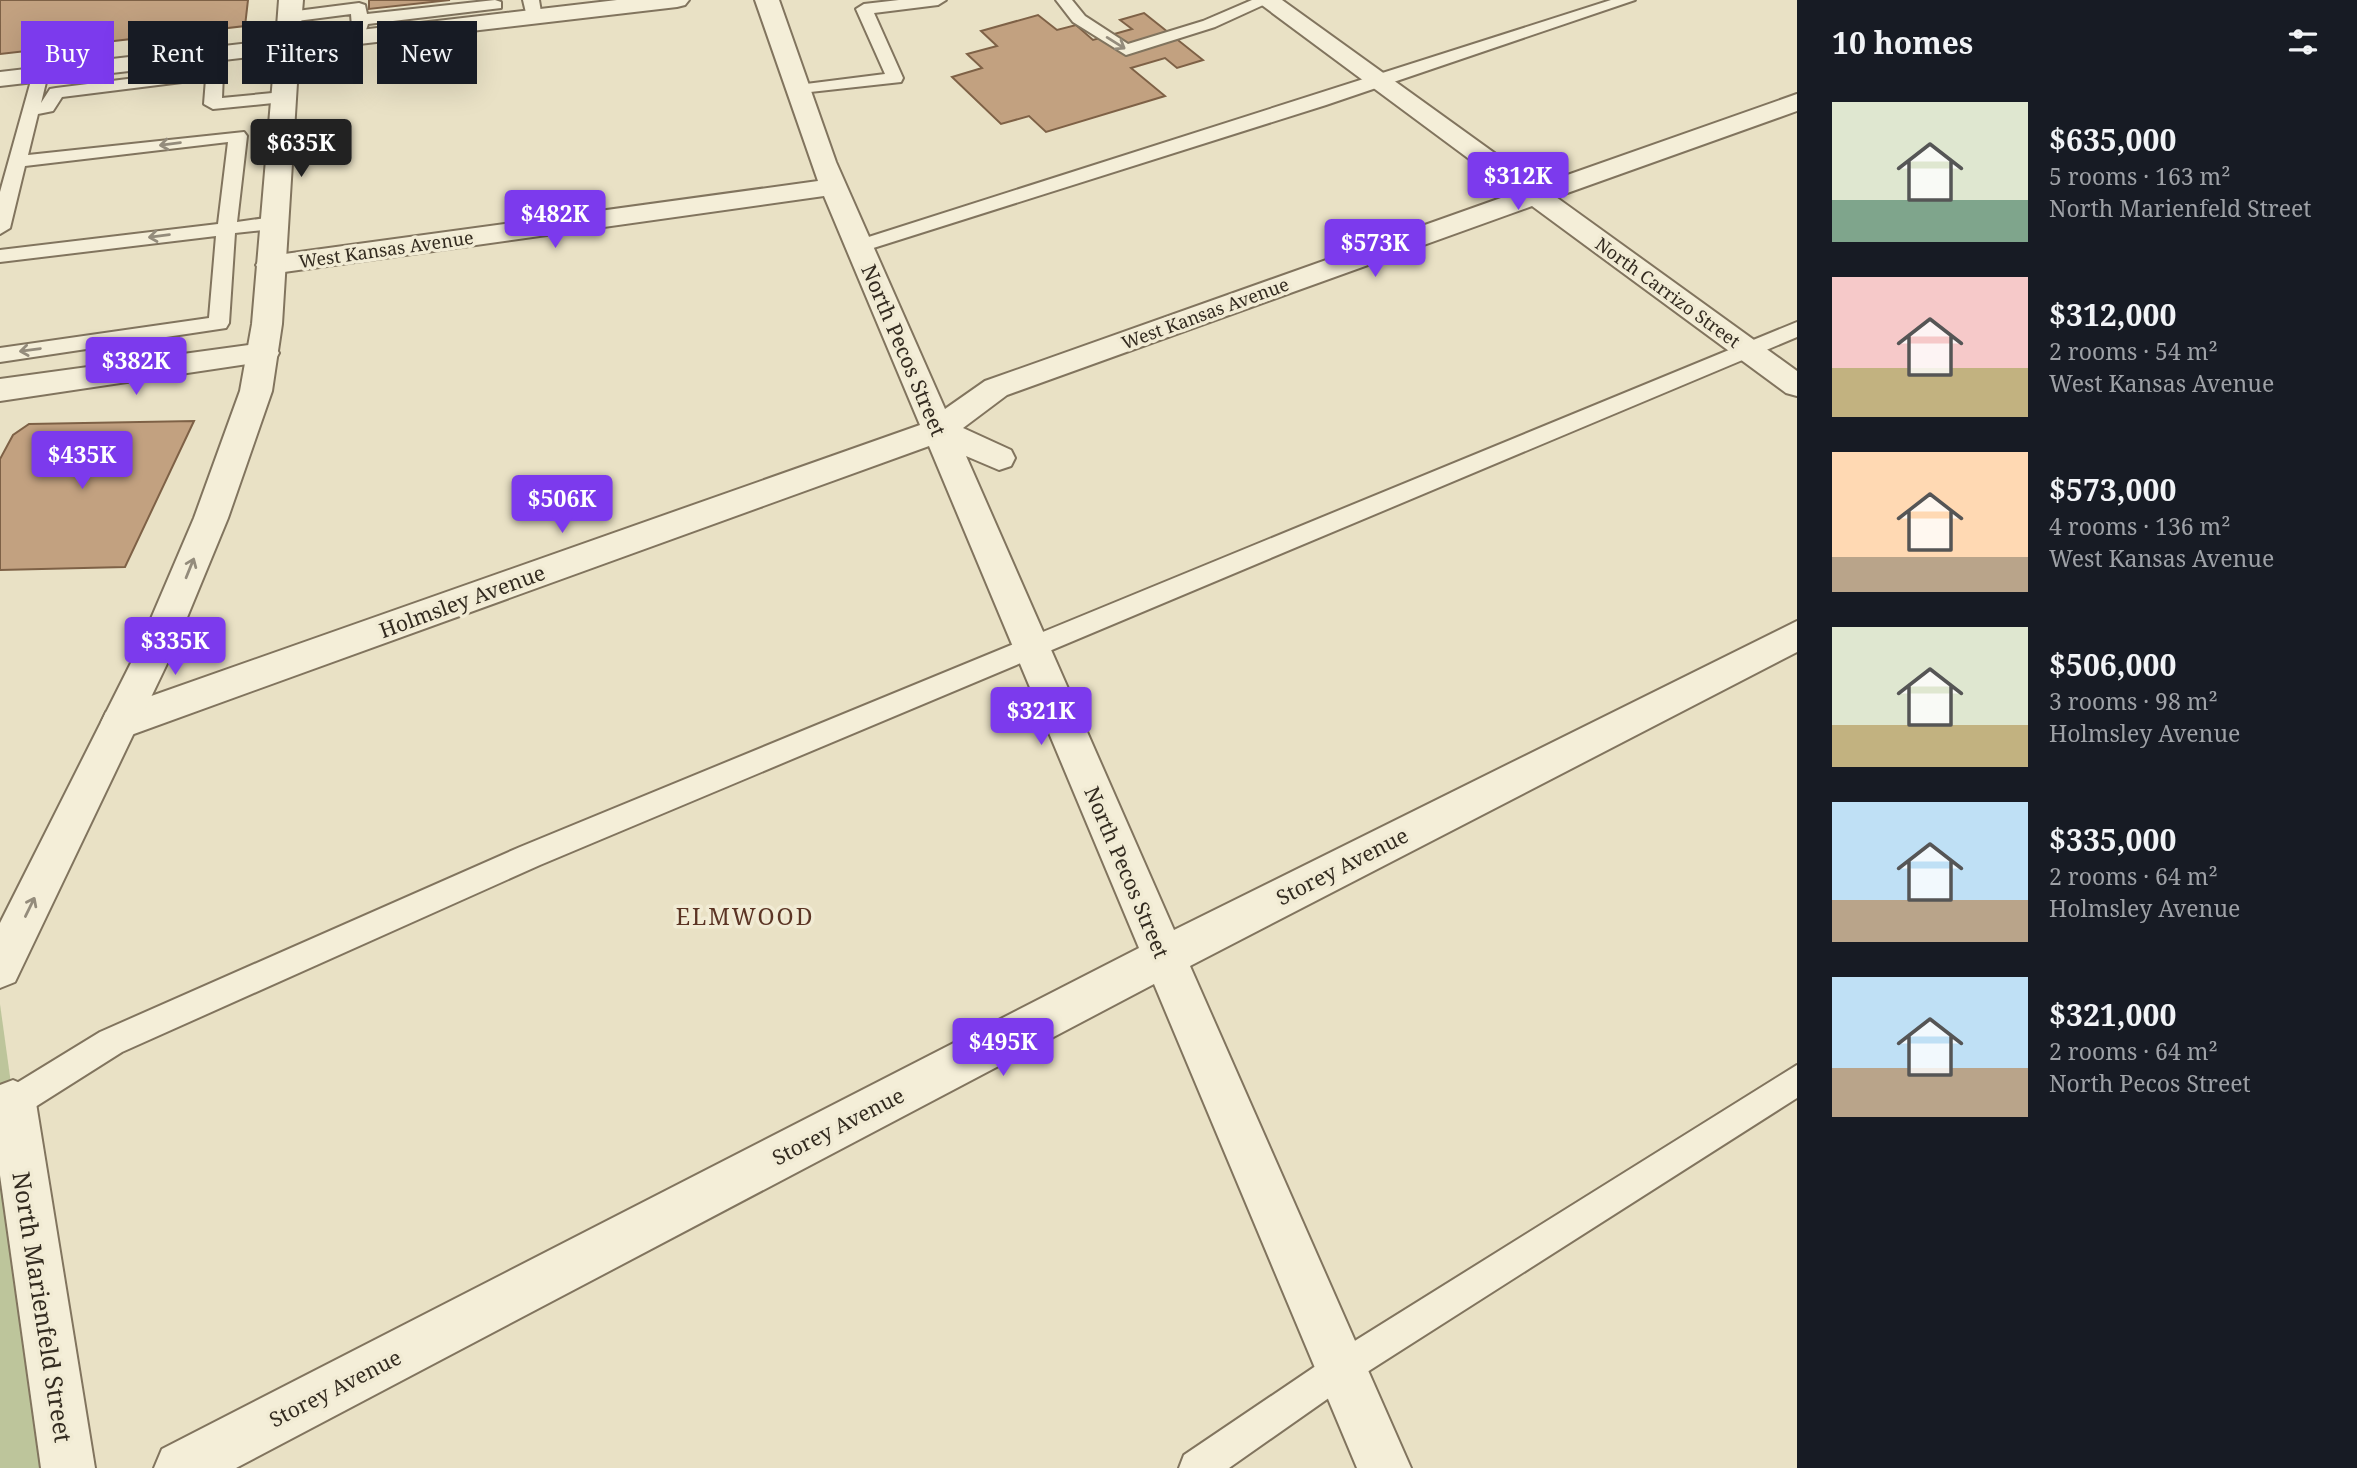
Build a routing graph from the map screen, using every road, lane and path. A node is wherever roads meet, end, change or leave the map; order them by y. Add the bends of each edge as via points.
1 (677, 0) edge
2 (767, 0) edge
3 (938, 0) edge
4 (1064, 0) edge
5 (1266, 0) edge
6 (1627, 0) edge
7 (290, 8) edge
8 (498, 9) edge
9 (533, 9) edge
10 (359, 16) edge
11 (242, 51) edge
12 (114, 66) edge
13 (21, 76) edge
14 (0, 79) edge
15 (1379, 82) junction
16 (38, 84) edge
17 (284, 84) edge
18 (798, 90) junction
19 (283, 97) junction
20 (1797, 102) edge
21 (31, 110) junction
22 (17, 162) junction
23 (834, 187) junction
24 (1535, 195) junction
25 (273, 223) junction
26 (0, 228) edge
27 (227, 228) junction
28 (860, 246) junction
29 (0, 256) edge
30 (270, 265) junction
31 (1797, 329) edge
32 (1746, 349) junction
33 (264, 353) junction
34 (0, 355) edge
35 (1797, 386) edge
36 (0, 390) edge
37 (939, 429) junction
38 (999, 458) dead end
39 (1797, 635) edge
40 (1030, 647) junction
41 (120, 723) junction
42 (1164, 957) junction
43 (0, 968) edge
44 (1797, 1080) edge
45 (13, 1104) joint
46 (1341, 1369) junction
47 (68, 1468) edge
48 (181, 1468) edge
49 (1197, 1468) edge
50 (1384, 1468) edge

1 - 9 street
2 - 18 street, North Pecos Street
3 - 18 lane via 864,9 895,78
4 -> 5 lane via 1079,19 1126,50
5 - 15 street, North Carrizo Street
6 - 15 lane
7 - 10 lane
8 - 9 street
8 - 10 street
11 - 12 street
13 - 14 street
15 - 24 street, North Carrizo Street
15 - 28 lane
16 - 21 lane
17 - 19 street
18 - 23 street, North Pecos Street
19 - 21 lane via 213,104 215,73 57,93 47,107
19 - 25 street
20 - 24 street, West Kansas Avenue
21 - 22 lane
22 - 26 lane
27 -> 22 lane via 238,136
23 - 28 street, North Pecos Street
23 - 30 street, West Kansas Avenue
24 - 32 street, North Carrizo Street
24 - 37 street, West Kansas Avenue via 996,388
25 - 27 lane
25 - 30 street
27 -> 29 lane
27 -> 34 lane via 219,323
28 - 37 street, North Pecos Street
30 - 33 street
31 - 32 lane
32 - 35 street, North Carrizo Street
32 - 40 lane
33 - 36 street
41 -> 33 street via 211,518 256,391
37 - 38 street
37 - 40 street, North Pecos Street
37 - 41 street, Holmsley Avenue
39 - 42 street, Storey Avenue
40 - 42 street, North Pecos Street
40 - 45 lane via 300,957 111,1042
43 -> 41 street
42 - 46 street, North Pecos Street
42 - 48 street, Storey Avenue
44 - 46 lane
45 - 47 street, North Marienfeld Street
46 - 49 lane
46 - 50 street, North Pecos Street

